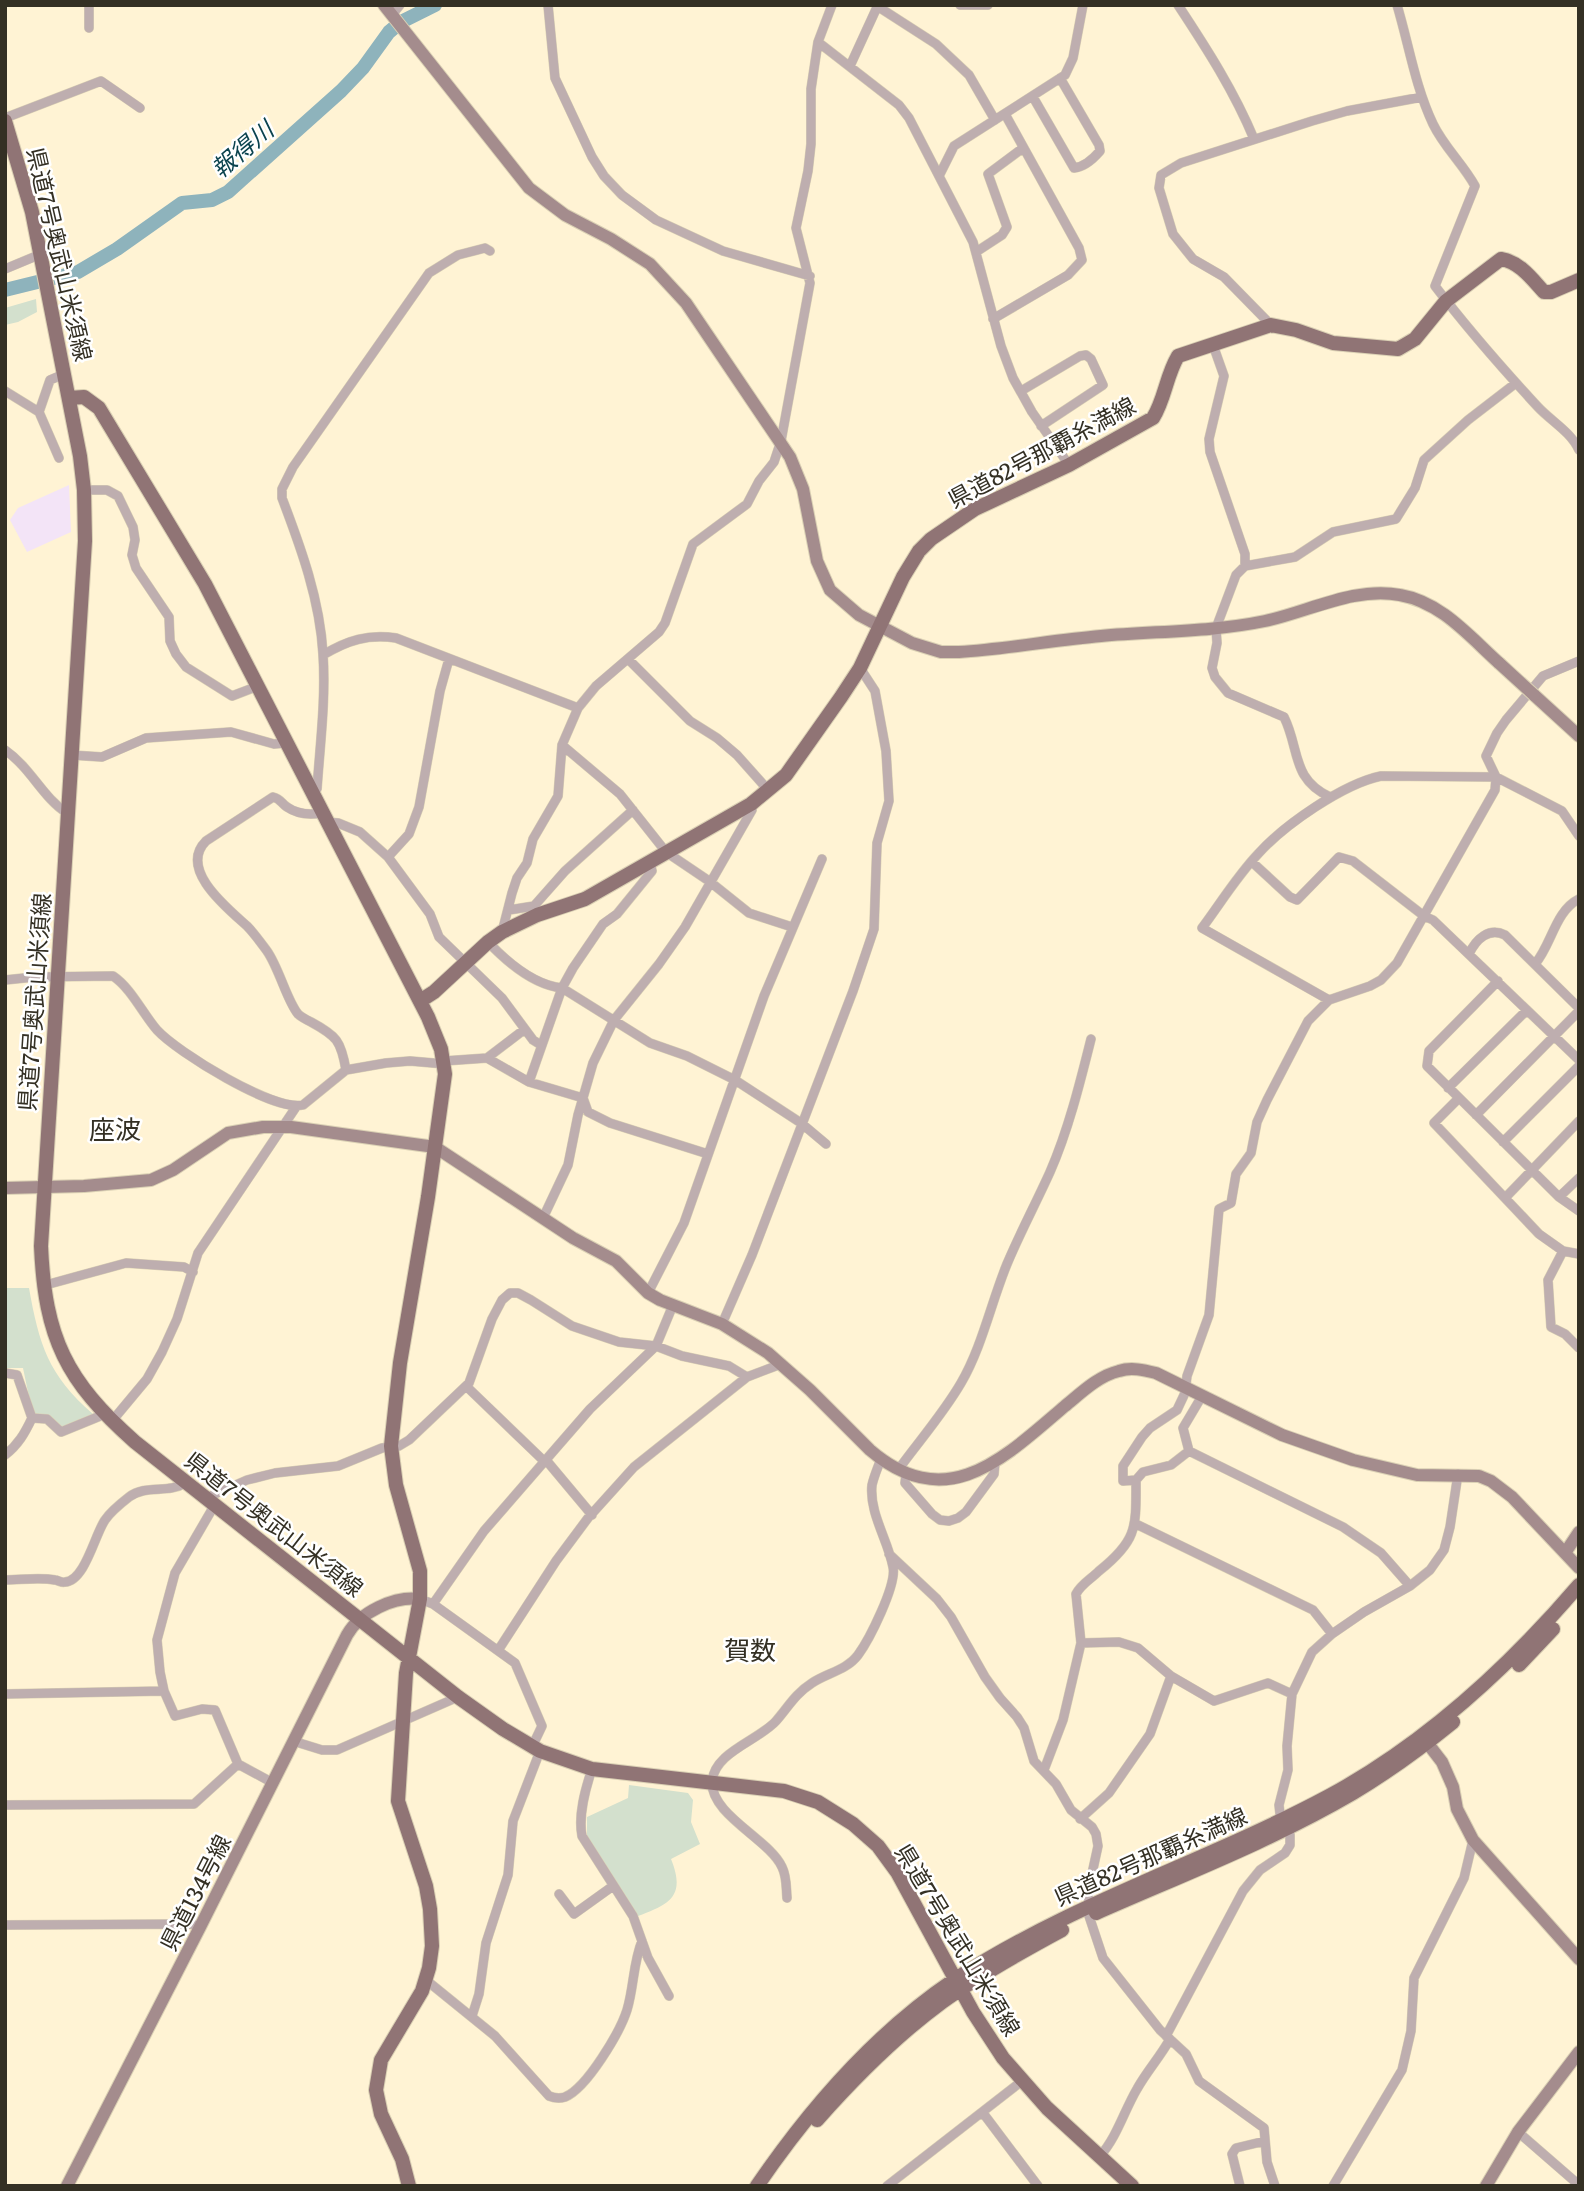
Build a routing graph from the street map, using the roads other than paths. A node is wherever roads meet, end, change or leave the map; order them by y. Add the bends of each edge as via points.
1 (89, 5) edge
2 (548, 5) edge
3 (832, 5) edge
4 (960, 5) edge
5 (988, 5) edge
6 (1083, 5) edge
7 (1178, 5) edge
8 (1398, 5) edge
9 (878, 6) edge
10 (392, 9) edge
11 (89, 28) dead end
12 (818, 42) junction
13 (850, 66) junction
14 (1060, 78) junction
15 (1033, 97) junction
16 (1422, 97) junction
17 (140, 108) dead end
18 (1005, 114) junction
19 (5, 120) edge
20 (995, 120) junction
21 (1254, 139) junction
22 (1023, 148) junction
23 (939, 176) junction
24 (490, 251) dead end
25 (976, 252) junction
26 (42, 258) junction
27 (5, 269) edge
28 (810, 276) junction
29 (1579, 280) edge
30 (1446, 301) junction
31 (993, 318) junction
32 (1271, 326) junction
33 (1213, 345) junction
34 (64, 374) junction
35 (1516, 383) junction
36 (5, 391) edge
37 (1021, 391) junction
38 (69, 398) junction
39 (39, 412) junction
40 (1041, 426) junction
41 (781, 441) junction
42 (1579, 450) edge
43 (59, 458) dead end
44 (1069, 465) junction
45 (84, 490) junction
46 (1245, 566) junction
47 (879, 626) junction
48 (1216, 628) junction
49 (324, 654) junction
50 (449, 659) junction
51 (628, 659) junction
52 (1579, 662) edge
53 (860, 668) junction
54 (258, 686) junction
55 (578, 708) junction
56 (1577, 728) edge
57 (286, 743) junction
58 (562, 745) junction
59 (5, 750) edge
60 (71, 755) junction
61 (1496, 777) junction
62 (769, 791) junction
63 (312, 792) junction
64 (1330, 797) junction
65 (751, 804) junction
66 (633, 810) junction
67 (67, 813) junction
68 (324, 818) junction
69 (1579, 836) edge
70 (666, 852) junction
71 (388, 857) junction
72 (822, 859) dead end
73 (650, 862) junction
74 (1252, 862) junction
75 (709, 881) junction
76 (1579, 899) edge
77 (536, 910) junction
78 (509, 911) junction
79 (1424, 916) junction
80 (792, 927) junction
81 (502, 932) junction
82 (488, 942) junction
83 (1469, 954) junction
84 (464, 963) junction
85 (1535, 964) junction
86 (58, 977) junction
87 (5, 979) edge
88 (1498, 981) junction
89 (562, 988) junction
90 (1329, 1000) junction
91 (420, 1001) junction
92 (1579, 1009) edge
93 (1527, 1010) junction
94 (614, 1020) junction
95 (525, 1030) junction
96 (1553, 1036) junction
97 (1091, 1039) dead end
98 (541, 1045) junction
99 (486, 1058) junction
100 (1579, 1060) edge
101 (445, 1062) junction
102 (1579, 1066) edge
103 (346, 1070) junction
104 (735, 1080) junction
105 (529, 1082) junction
106 (1448, 1088) junction
107 (583, 1098) junction
108 (1459, 1098) junction
109 (296, 1107) junction
110 (1476, 1115) junction
111 (1579, 1121) edge
112 (801, 1123) junction
113 (281, 1127) junction
114 (1503, 1142) junction
115 (826, 1144) dead end
116 (435, 1147) junction
117 (708, 1154) junction
118 (1532, 1170) junction
119 (1579, 1178) edge
120 (44, 1187) junction
121 (5, 1188) edge
122 (1506, 1197) junction
123 (1559, 1197) junction
124 (1579, 1212) edge
125 (543, 1218) junction
126 (1563, 1251) junction
127 (1579, 1254) edge
128 (192, 1272) junction
129 (42, 1286) junction
130 (648, 1293) junction
131 (673, 1305) junction
132 (722, 1324) junction
133 (656, 1346) junction
134 (1579, 1348) edge
135 (781, 1364) junction
136 (5, 1373) edge
137 (747, 1377) junction
138 (467, 1385) junction
139 (1185, 1386) junction
140 (1202, 1396) junction
141 (32, 1418) junction
142 (108, 1418) junction
143 (391, 1446) junction
144 (1189, 1451) junction
145 (5, 1455) edge
146 (881, 1459) junction
147 (545, 1461) junction
148 (995, 1463) junction
149 (902, 1472) junction
150 (1458, 1474) junction
151 (1136, 1480) junction
152 (185, 1483) junction
153 (210, 1502) junction
154 (592, 1515) junction
155 (1136, 1524) junction
156 (1579, 1532) edge
157 (888, 1553) junction
158 (1565, 1553) junction
159 (1579, 1568) edge
160 (5, 1580) edge
161 (1579, 1585) edge
162 (1410, 1586) junction
163 (1579, 1600) edge
164 (426, 1602) junction
165 (360, 1619) junction
166 (1332, 1634) junction
167 (1081, 1643) junction
168 (499, 1649) junction
169 (408, 1657) junction
170 (1171, 1676) junction
171 (164, 1691) junction
172 (5, 1694) edge
173 (1293, 1694) junction
174 (458, 1697) junction
175 (403, 1722) junction
176 (1424, 1738) junction
177 (293, 1741) junction
178 (536, 1749) junction
179 (238, 1764) junction
180 (592, 1769) junction
181 (1044, 1770) junction
182 (273, 1783) junction
183 (712, 1783) junction
184 (5, 1805) edge
185 (1080, 1819) junction
186 (1284, 1824) junction
187 (1473, 1840) junction
188 (613, 1886) junction
189 (559, 1895) dead end
190 (787, 1898) dead end
191 (1089, 1911) junction
192 (5, 1925) edge
193 (200, 1927) junction
194 (642, 1941) junction
195 (1579, 1958) edge
196 (426, 1980) junction
197 (957, 1985) junction
198 (669, 1996) dead end
199 (472, 2016) junction
200 (1168, 2037) junction
201 (1579, 2052) edge
202 (1022, 2081) junction
203 (983, 2113) junction
204 (1518, 2132) junction
205 (1265, 2141) junction
206 (1100, 2156) junction
207 (1579, 2185) edge
208 (66, 2186) edge
209 (409, 2186) edge
210 (757, 2186) edge
211 (768, 2186) edge
212 (887, 2186) edge
213 (1038, 2186) edge
214 (1132, 2186) edge
215 (1240, 2186) edge
216 (1275, 2186) edge
217 (1333, 2186) edge
218 (1486, 2186) edge

1 - 11 street
2 - 28 street via 555,78 592,157 622,195 656,219 723,251
3 - 12 street
4 - 5 street
6 - 14 street via 1073,58
7 - 21 street via 1218,66
8 - 16 street
9 - 13 street
9 - 20 street via 936,44 969,75
10 - 41 street via 529,188 565,215 632,251 668,282
12 - 13 street
12 - 28 street via 808,171 796,228
13 - 23 street via 905,111
14 - 15 street
14 - 15 street via 1099,145 1096,156 1074,168
15 - 18 street
16 - 21 street via 1347,111
16 - 30 street via 1448,150 1475,186 1436,281
17 - 19 street via 101,81
18 - 20 street
18 - 22 street
19 - 26 main road, 県道7号奥武山米須線
20 - 23 street via 954,146
21 - 32 street via 1168,168 1161,175 1159,188 1173,234 1193,259 1224,277
22 - 25 street via 988,174 1007,227
22 - 31 street via 1082,260 1068,275
23 - 25 street
24 - 49 street via 485,248 458,255 429,273 282,489 305,559
25 - 31 street
26 - 27 street
26 - 34 main road, 県道7号奥武山米須線
28 - 41 street
29 - 30 main road via 1544,292 1521,268 1501,259
30 - 32 main road via 1415,340 1398,349 1333,343
30 - 35 street
31 - 37 street
32 - 33 main road, 県道82号那覇糸満線
33 - 44 main road, 県道82号那覇糸満線 via 1178,356 1153,418
33 - 46 street via 1224,376 1210,452 1245,554
34 - 38 main road, 県道7号奥武山米須線
34 - 39 street via 50,380
35 - 42 street
35 - 46 street via 1424,460 1415,488 1396,519 1333,532 1295,557
36 - 39 street
37 - 40 street
37 - 40 street via 1080,356 1091,359 1103,385
38 - 45 main road, 県道7号奥武山米須線
38 - 54 main road, 県道7号奥武山米須線 via 84,397 99,408 205,584
39 - 43 street
40 - 44 street
41 - 47 street via 803,489 822,574 830,590
41 - 51 street via 774,462 747,504 693,544 665,623
44 - 47 main road, 県道82号那覇糸満線 via 975,509 931,539 911,563
45 - 54 street via 107,490 118,496 133,527 136,568 169,617 170,641 186,667 232,696
45 - 60 main road, 県道7号奥武山米須線
46 - 48 street via 1236,575
47 - 48 street via 941,652
47 - 53 main road, 県道82号那覇糸満線
48 - 56 street, bridge via 1265,621 1362,594 1384,592 1419,600 1436,608
48 - 64 street via 1214,677 1228,693 1284,717 1301,773 1317,792
49 - 50 street via 358,638 379,636
49 - 63 street via 317,789
50 - 55 street
50 - 71 street via 419,807 409,834
51 - 55 street
51 - 62 street via 690,721 737,755
52 - 61 street via 1543,676 1506,720 1486,756
53 - 62 main road, 県道82号那覇糸満線 via 786,775
53 - 112 street via 875,691 889,801 877,843 874,929
54 - 57 main road, 県道7号奥武山米須線
55 - 58 street
57 - 60 street via 231,732 146,738 102,757
57 - 63 main road, 県道7号奥武山米須線
58 - 66 street
58 - 78 street via 558,796 533,839
59 - 67 street via 22,762 56,806
60 - 67 main road, 県道7号奥武山米須線
61 - 64 street via 1381,776
61 - 69 street via 1562,811
61 - 79 street via 1495,790
62 - 65 main road, 県道82号那覇糸満線
63 - 68 main road, 県道7号奥武山米須線
64 - 74 street via 1275,838
65 - 70 main road, 県道82号那覇糸満線
65 - 75 street via 752,810
66 - 70 street
66 - 77 street via 565,871
67 - 86 main road, 県道7号奥武山米須線
68 - 71 street via 360,832
68 - 91 main road, 県道7号奥武山米須線
68 - 103 street via 297,812 273,797 206,841 198,849 197,860 206,885 268,952 298,1014 341,1043
70 - 73 main road, 県道82号那覇糸満線
70 - 75 street
71 - 84 street via 430,914 439,937
72 - 80 street
73 - 77 main road, 県道82号那覇糸満線 via 585,899
73 - 89 street via 652,871 603,924
74 - 79 street via 1297,900 1339,857 1345,857
74 - 90 street via 1202,928
75 - 80 street via 749,913
75 - 94 street via 685,927
76 - 85 street via 1564,911
77 - 78 street
77 - 81 main road, 県道82号那覇糸満線
78 - 81 street
79 - 83 street via 1433,919
79 - 90 street via 1389,973 1370,986
80 - 104 street
81 - 82 main road, 県道82号那覇糸満線
82 - 84 main road, 県道82号那覇糸満線
82 - 89 street via 509,964
83 - 85 street via 1473,945 1495,930
83 - 88 street
84 - 91 main road, 県道82号那覇糸満線
84 - 95 street via 502,998
85 - 92 street
86 - 87 street
86 - 109 street via 113,976 159,1032 178,1047 254,1093
86 - 120 main road, 県道7号奥武山米須線
88 - 93 street
88 - 106 street via 1429,1051 1429,1070
89 - 94 street
89 - 98 street
90 - 139 street via 1308,1021 1288,1057 1257,1122 1251,1153 1236,1174 1231,1203 1219,1209 1209,1315
91 - 101 main road, 県道7号奥武山米須線
92 - 96 street
93 - 96 street
93 - 106 street
94 - 104 street via 650,1043
94 - 107 street via 593,1063
95 - 98 street
95 - 99 street
96 - 100 street
96 - 110 street
97 - 149 street via 1051,1170 1008,1263 979,1345 946,1408
98 - 105 street
99 - 101 street
99 - 105 street
101 - 103 street via 398,1062
101 - 116 main road, 県道7号奥武山米須線
102 - 114 street
103 - 109 street
104 - 112 street
104 - 117 street
105 - 107 street
106 - 108 street
107 - 117 street via 588,1112 610,1123
107 - 125 street via 568,1165
108 - 110 street
108 - 122 street via 1434,1123
109 - 113 street
110 - 114 street
111 - 118 street
112 - 115 street
112 - 132 street
113 - 116 street
113 - 120 street via 228,1133 151,1180
113 - 128 street via 198,1253
114 - 118 street
116 - 125 street
116 - 143 main road, 県道7号奥武山米須線
117 - 130 street via 684,1223
118 - 122 street
118 - 123 street
119 - 123 street
120 - 121 street
120 - 129 main road, 県道7号奥武山米須線
122 - 126 street via 1539,1234
123 - 124 street
125 - 130 street via 616,1261
126 - 127 street
126 - 134 street via 1548,1280 1551,1327
128 - 129 street via 184,1267 126,1263
128 - 142 street via 177,1319 147,1379
129 - 142 main road, 県道7号奥武山米須線 via 64,1357
130 - 131 street
131 - 132 street
131 - 133 street
132 - 135 street
133 - 137 street via 729,1366
133 - 138 street via 619,1342 572,1326 519,1293 510,1293 492,1319
133 - 147 street via 597,1401
135 - 137 street
135 - 146 street
136 - 141 street via 17,1375 21,1381
137 - 154 street via 634,1467
138 - 143 street via 410,1440
138 - 147 street
139 - 140 street
139 - 148 street via 1144,1370 1109,1374
139 - 151 street via 1177,1410 1150,1428 1123,1466 1123,1481
140 - 144 street via 1183,1428
140 - 150 street via 1282,1435 1353,1460 1417,1475
141 - 142 street via 47,1419 61,1432
141 - 145 street
142 - 152 main road, 県道7号奥武山米須線
143 - 153 street via 338,1466 247,1480
143 - 164 main road, 県道7号奥武山米須線 via 396,1485
144 - 151 street via 1171,1465 1143,1472
144 - 162 street via 1343,1527 1381,1553
146 - 149 street
146 - 157 street via 872,1490
147 - 154 street
147 - 164 street
148 - 149 street via 950,1480
148 - 149 street via 995,1474 966,1512 949,1521 932,1514 905,1483
150 - 158 street via 1479,1476 1502,1488
150 - 162 street via 1444,1550 1430,1570
151 - 155 street
152 - 153 main road, 県道7号奥武山米須線
152 - 160 street via 176,1489 139,1492 113,1510 72,1580
153 - 165 main road, 県道7号奥武山米須線
153 - 171 street via 175,1573 157,1640
154 - 168 street
155 - 166 street via 1313,1610
155 - 167 street via 1128,1542 1078,1588
156 - 158 street
157 - 181 street via 951,1617 985,1677 1024,1728 1034,1761
157 - 183 street via 894,1578 857,1656 793,1698 775,1722 718,1766
158 - 159 street
161 - 176 main road, 県道82号那覇糸満線 via 1510,1661
162 - 166 street
163 - 176 main road, 県道82号那覇糸満線 via 1516,1668
164 - 165 street via 405,1598
164 - 168 street
164 - 169 main road, 県道7号奥武山米須線
165 - 169 main road, 県道7号奥武山米須線
165 - 177 street, 県道134号線 via 347,1635
166 - 173 street via 1312,1652
167 - 170 street via 1119,1642 1138,1648
167 - 181 street via 1063,1720
168 - 178 street via 515,1663 542,1726
169 - 174 main road, 県道7号奥武山米須線
169 - 175 main road
170 - 173 street via 1214,1701 1268,1683
170 - 185 street via 1150,1734 1109,1793
171 - 172 street
171 - 179 street via 175,1716 215,1710
173 - 186 street via 1286,1746 1288,1770 1279,1805
174 - 175 street
174 - 178 main road, 県道7号奥武山米須線
175 - 177 street via 337,1750
175 - 196 main road via 398,1801 429,1898 432,1946
176 - 186 main road, 県道82号那覇糸満線
176 - 187 street via 1442,1762 1457,1810
177 - 182 street, 県道134号線
178 - 180 main road, 県道7号奥武山米須線
178 - 199 street via 513,1821 508,1875 486,1943
179 - 182 street
179 - 184 street via 194,1804
180 - 183 main road, 県道7号奥武山米須線
180 - 188 street via 580,1828
181 - 185 street
182 - 193 street, 県道134号線
183 - 190 street via 723,1808 781,1865
183 - 197 main road, 県道7号奥武山米須線 via 795,1794 853,1824 892,1865
185 - 191 street via 1092,1827 1098,1840
186 - 191 main road, 県道82号那覇糸満線
186 - 200 street via 1291,1841 1289,1849 1260,1870 1243,1891
187 - 195 street
187 - 217 street via 1464,1878 1414,1978 1411,2031 1402,2070
188 - 189 street via 574,1914
188 - 194 street via 633,1916
191 - 197 main road, 県道82号那覇糸満線
191 - 200 street via 1103,1958
192 - 193 street
193 - 208 street, 県道134号線
194 - 198 street
194 - 199 street via 622,2023 586,2079 565,2096 549,2096
196 - 199 street
196 - 209 main road via 386,2050 376,2080 381,2114
197 - 202 main road, 県道7号奥武山米須線 via 985,2033
197 - 210 main road, 県道82号那覇糸満線 via 898,2024 843,2076
197 - 211 main road, 県道82号那覇糸満線 via 850,2082
200 - 205 street via 1186,2054 1199,2081 1260,2123
200 - 206 street
201 - 204 street
202 - 203 street
202 - 206 main road, 県道7号奥武山米須線
203 - 212 street
203 - 213 street
204 - 207 street
204 - 218 street
205 - 215 street via 1236,2148 1232,2154
205 - 216 street
206 - 214 main road, 県道7号奥武山米須線

